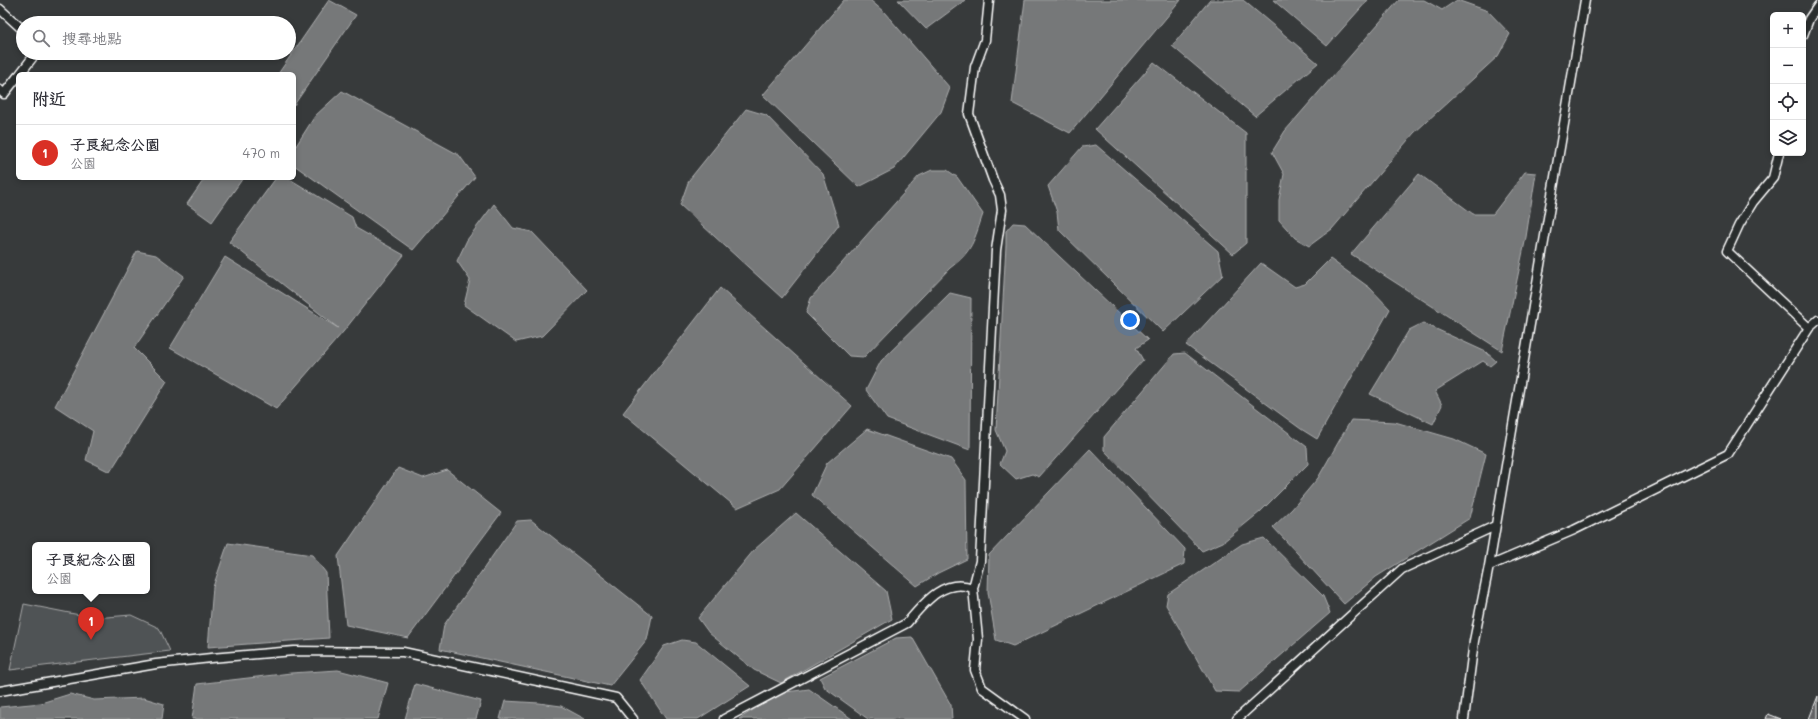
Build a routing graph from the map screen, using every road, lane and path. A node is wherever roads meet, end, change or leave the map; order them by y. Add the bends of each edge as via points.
1 (989, 0) edge
2 (1585, 0) edge
3 (1818, 6) edge
4 (0, 8) edge
5 (16, 23) edge
6 (1806, 26) edge
7 (31, 60) edge
8 (21, 72) edge
9 (16, 79) edge
10 (0, 90) edge
11 (1778, 156) edge
12 (1818, 320) edge
13 (1809, 328) junction
14 (1495, 526) junction
15 (1489, 566) junction
16 (973, 588) junction
17 (0, 691) edge
18 (633, 719) edge
19 (724, 719) edge
20 (1025, 719) edge
21 (1237, 719) edge
22 (1464, 719) edge

1 - 16 lane via 985,40 975,67 969,114 1000,195 1002,210 996,250 980,561
2 - 14 lane
3 - 6 lane
4 - 5 lane
7 - 8 lane
9 - 10 lane via 4,94
11 - 13 lane via 1773,178 1739,225 1727,251
12 - 13 lane
13 - 15 lane via 1728,454 1574,530
14 - 15 lane
14 - 21 lane via 1402,569
15 - 22 lane via 1474,641
16 - 19 lane via 965,584 953,584 928,598 906,623
16 - 20 lane via 978,639 975,670 977,676 982,688
17 - 18 lane via 156,664 211,658 294,651 404,652 616,698

